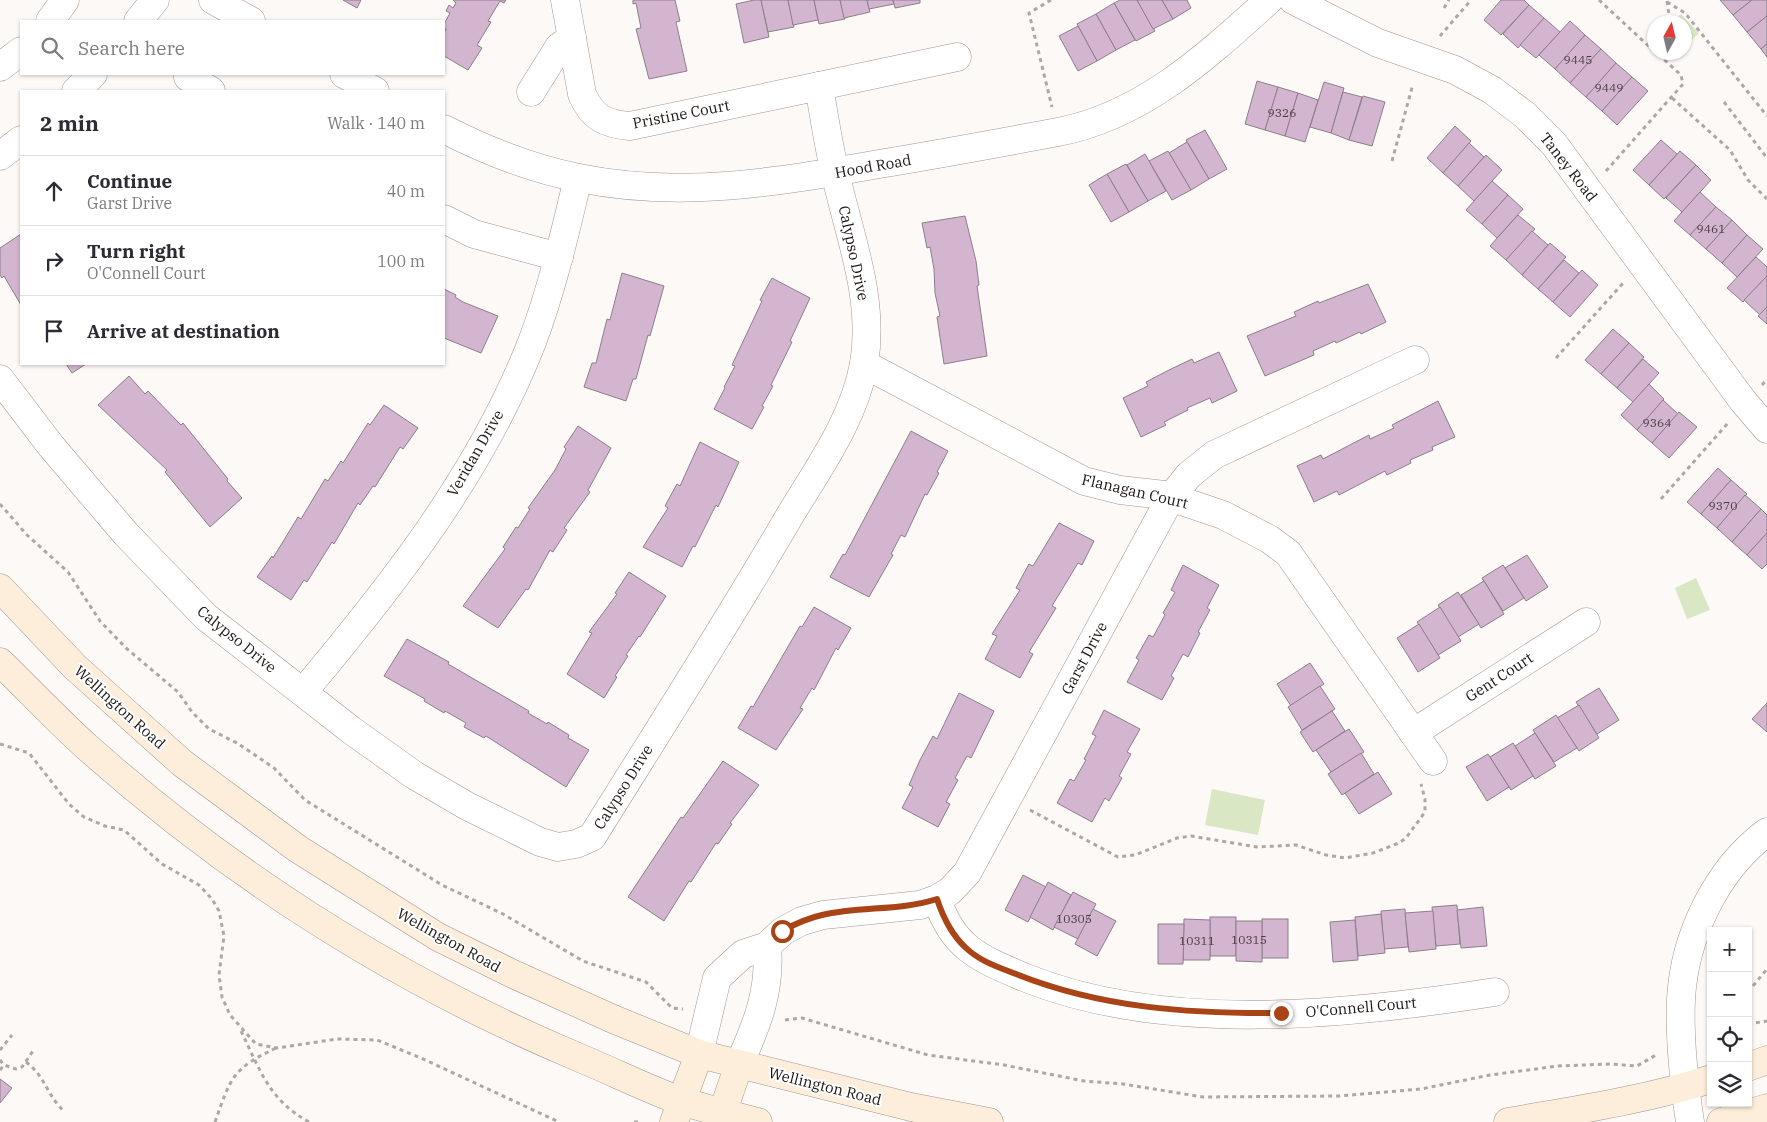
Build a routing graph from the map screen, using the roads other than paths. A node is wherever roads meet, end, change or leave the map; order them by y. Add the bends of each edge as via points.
1 (65, 0) edge
2 (155, 0) edge
3 (213, 0) edge
4 (565, 0) edge
5 (1268, 0) edge
6 (1294, 0) edge
7 (51, 20) edge
8 (139, 20) edge
9 (249, 20) edge
10 (572, 38) junction
11 (20, 52) edge
12 (957, 57) dead end
13 (0, 67) edge
14 (92, 75) edge
15 (346, 75) edge
16 (188, 77) dead end
17 (819, 86) junction
18 (77, 90) edge
19 (209, 90) edge
20 (373, 90) edge
21 (531, 92) dead end
22 (445, 129) edge
23 (20, 141) edge
24 (0, 156) edge
25 (835, 172) junction
26 (578, 178) junction
27 (445, 220) edge
28 (560, 258) junction
29 (1415, 360) dead end
30 (864, 364) junction
31 (0, 379) edge
32 (1767, 429) edge
33 (1171, 497) junction
34 (0, 588) edge
35 (1586, 622) dead end
36 (0, 662) edge
37 (302, 692) junction
38 (1413, 733) junction
39 (1434, 761) road end
40 (1767, 832) edge
41 (937, 899) junction
42 (767, 946) junction
43 (1495, 992) dead end
44 (699, 1054) junction
45 (1767, 1060) edge
46 (740, 1065) junction
47 (1752, 1066) edge
48 (1707, 1080) edge
49 (1685, 1087) junction
50 (1767, 1108) edge
51 (678, 1112) edge
52 (721, 1117) edge
53 (758, 1122) edge
54 (990, 1122) edge
55 (1508, 1122) edge
56 (1690, 1122) edge
57 (1721, 1122) edge

1 - 7 street
2 - 8 street
3 - 9 street
4 - 10 street, Pristine Court
5 - 25 street, Hood Road via 1188,71 1140,101 1098,120 1058,132
6 - 32 street, Taney Road via 1378,43 1455,70 1492,90 1525,115 1554,144 1745,404
10 - 17 street, Pristine Court via 586,103 597,116 611,124 630,126
10 - 21 street via 559,47
11 - 13 street
12 - 17 street, Pristine Court
14 - 18 street
15 - 20 street
16 - 19 street
17 - 25 street
22 - 26 street, Hood Road via 490,150
23 - 24 street
25 - 26 street, Hood Road via 757,184 690,188
25 - 30 street, Calypso Drive via 866,304
26 - 28 street, Veridan Drive
27 - 28 street via 474,234
28 - 37 street, Veridan Drive via 532,342 510,393 477,455 380,598
29 - 33 street, Garst Drive via 1214,455 1189,475
30 - 33 street, Flanagan Court via 1076,478 1120,490
30 - 37 street, Calypso Drive via 837,436 764,561 592,837 558,847 540,842 476,810 414,775
31 - 37 street, Calypso Drive via 51,446 126,534 206,617
33 - 38 street, Flanagan Court via 1223,515 1288,553
33 - 41 street, Garst Drive via 967,873
34 - 44 main road, Wellington Road via 75,667 182,763 298,849 438,937 613,1020
35 - 38 street, Gent Court
36 - 51 main road via 86,746 167,815 269,891 395,969
38 - 39 street, Flanagan Court
40 - 49 street via 1735,862 1715,889 1697,929 1681,998
41 - 42 street, Garst Drive via 920,905 823,914 782,931
41 - 43 street, O'Connell Court via 954,936 966,949 986,962 1044,985 1099,1000 1216,1014 1281,1013 1353,1010
42 - 44 street, Garst Drive via 742,954 717,978
42 - 46 street via 769,971 759,1019
44 - 46 main road, Wellington Road
44 - 51 main road
45 - 47 main road
46 - 52 main road
46 - 54 main road, Wellington Road via 911,1108
48 - 49 main road
49 - 55 main road
49 - 56 street
50 - 57 main road
51 - 52 main road
52 - 53 main road

